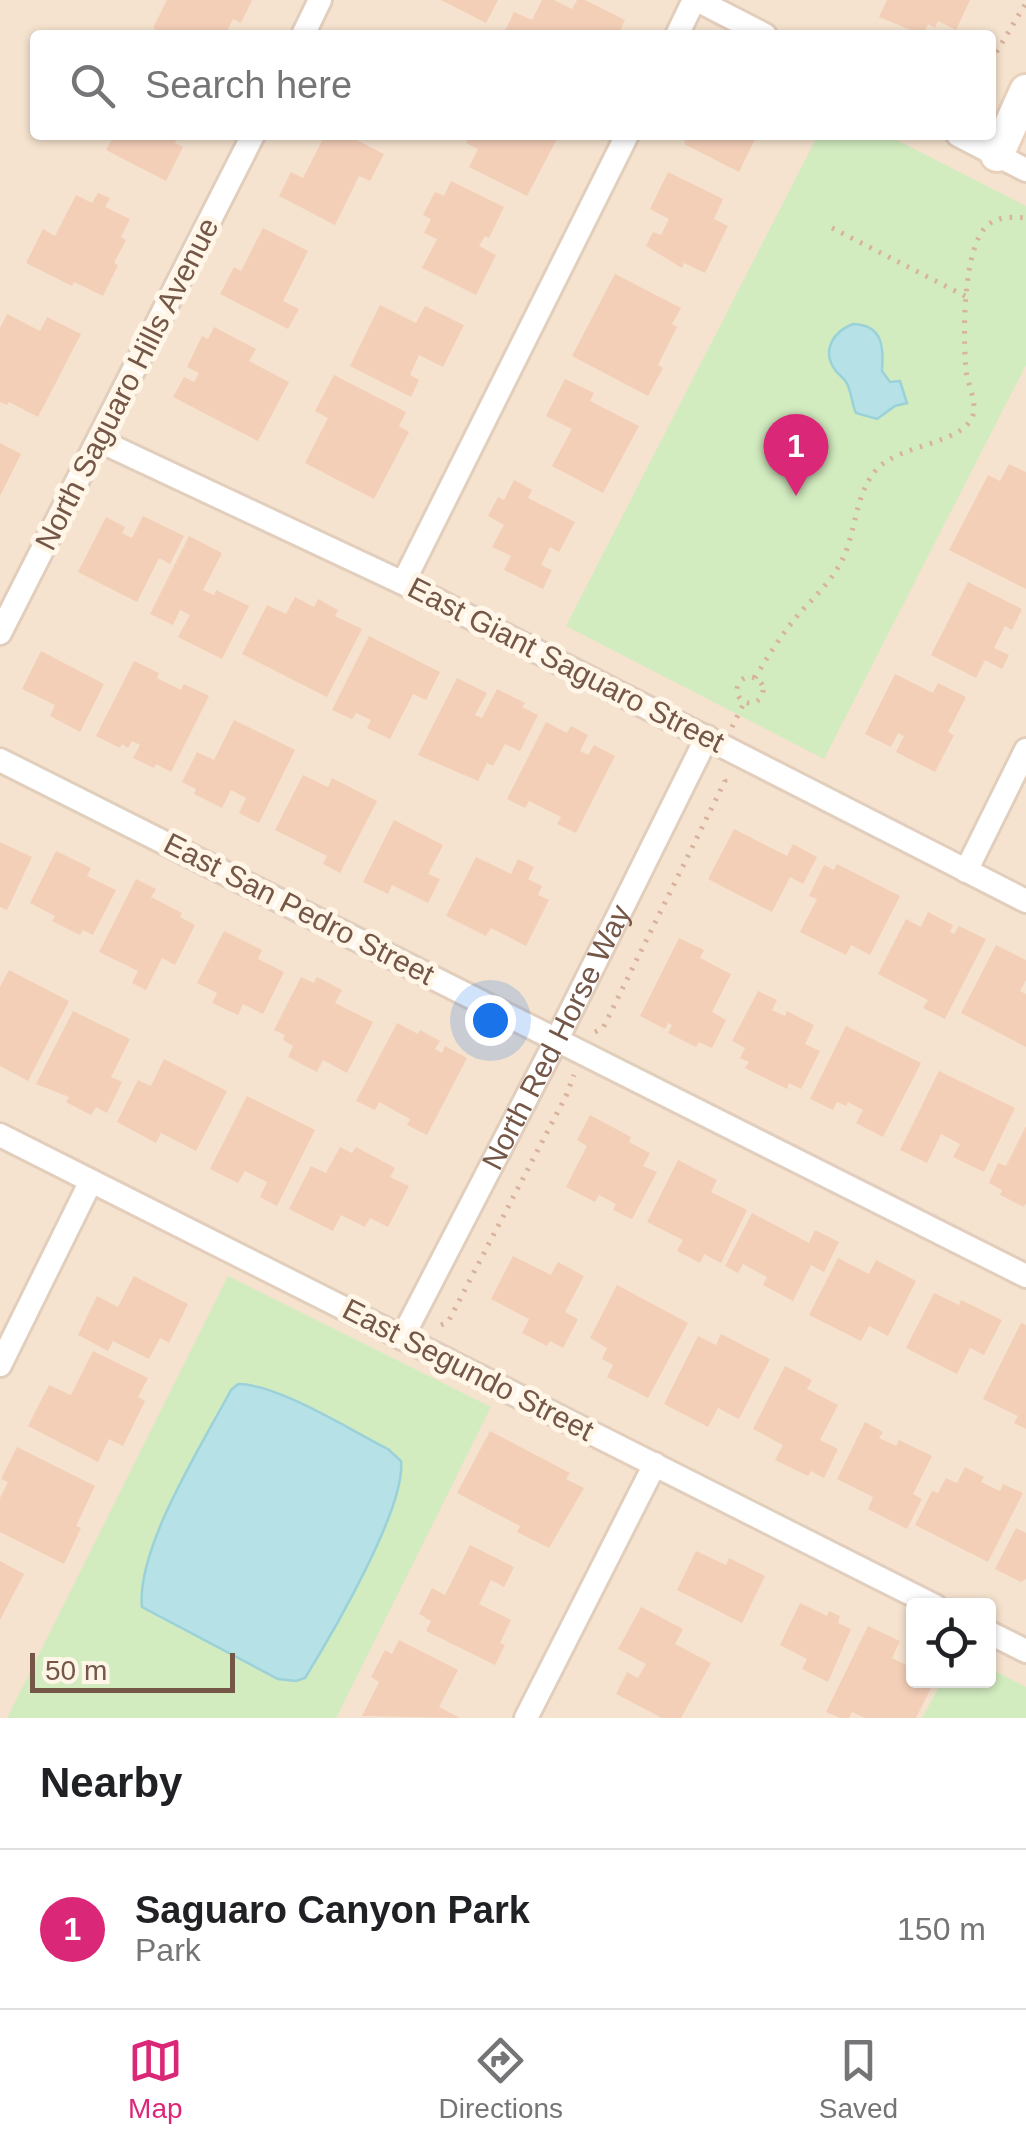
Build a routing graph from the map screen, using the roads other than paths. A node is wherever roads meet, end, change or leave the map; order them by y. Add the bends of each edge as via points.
1 (320, 0) edge
2 (696, 0) edge
3 (305, 30) edge
4 (680, 30) edge
5 (755, 30) edge
6 (1026, 91) edge
7 (250, 140) edge
8 (625, 140) edge
9 (968, 140) edge
10 (1012, 163) edge
11 (100, 441) junction
12 (404, 582) junction
13 (0, 634) edge
14 (707, 737) junction
15 (1026, 750) edge
16 (0, 760) edge
17 (966, 871) junction
18 (1026, 901) edge
19 (557, 1039) junction
20 (0, 1135) edge
21 (91, 1181) junction
22 (1026, 1276) edge
23 (402, 1338) junction
24 (0, 1365) edge
25 (655, 1464) junction
26 (920, 1598) edge
27 (996, 1636) edge
28 (1026, 1651) edge
29 (526, 1718) edge

1 - 3 street
2 - 4 street
2 - 5 street
6 - 10 street
7 - 11 street, North Saguaro Hills Avenue
8 - 12 street
9 - 10 street
11 - 12 street, East Giant Saguaro Street
11 - 13 street, North Saguaro Hills Avenue
12 - 14 street, East Giant Saguaro Street
14 - 17 street, East Giant Saguaro Street
14 - 19 street, North Red Horse Way
15 - 17 street
16 - 19 street, East San Pedro Street
17 - 18 street, East Giant Saguaro Street
19 - 22 street, East San Pedro Street
19 - 23 street, North Red Horse Way
20 - 21 street, East Segundo Street
21 - 23 street, East Segundo Street
21 - 24 street
23 - 25 street, East Segundo Street
25 - 26 street, East Segundo Street
25 - 29 street
27 - 28 street

